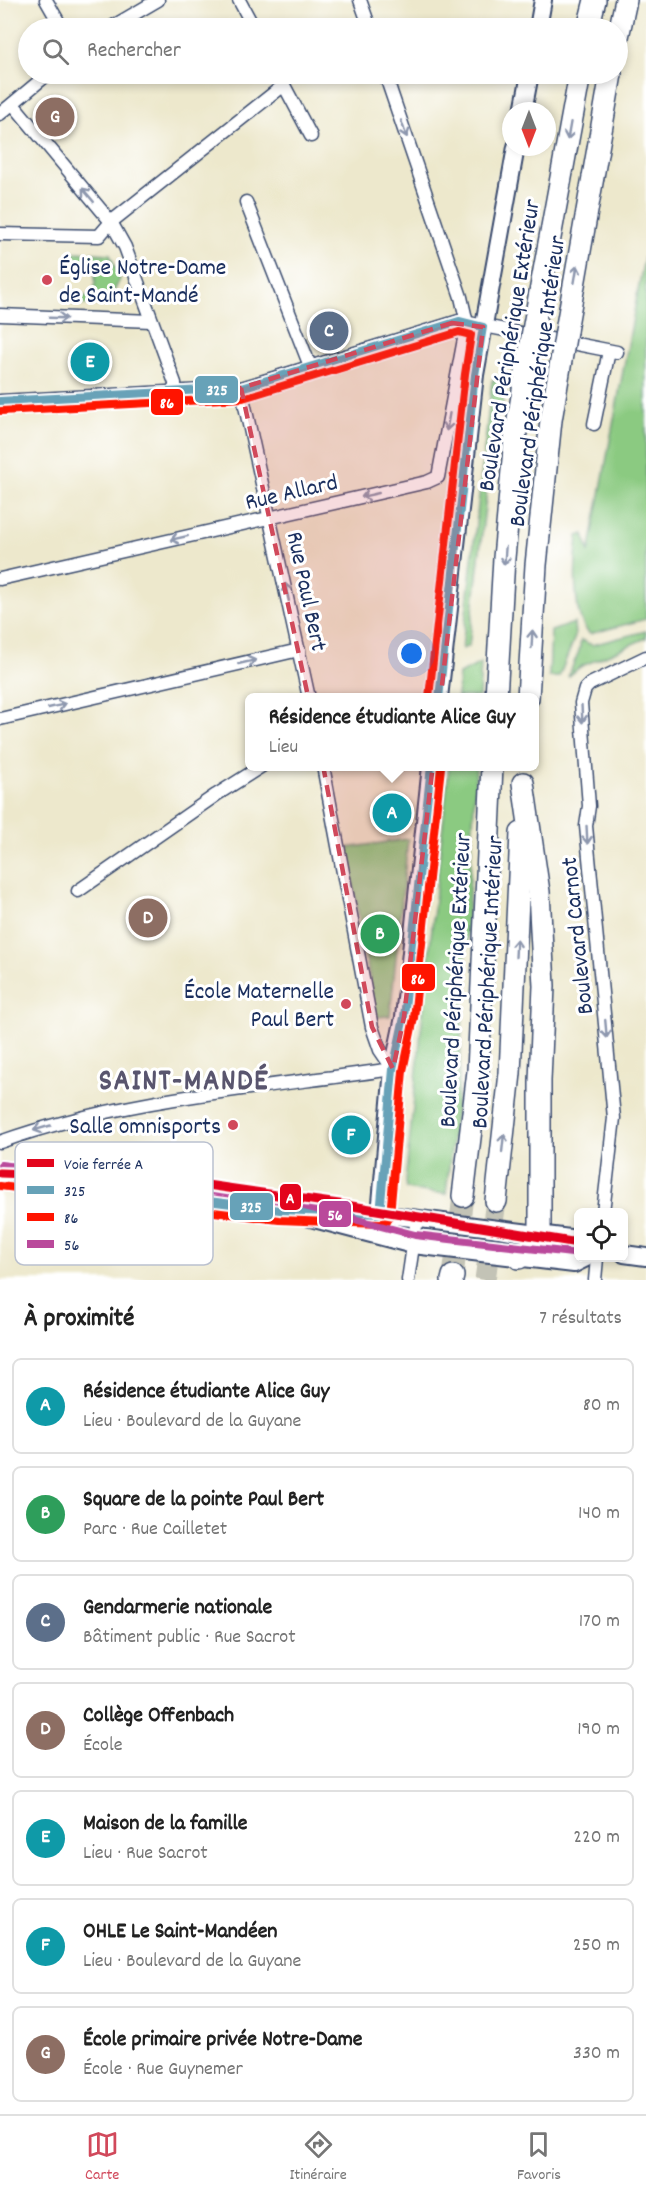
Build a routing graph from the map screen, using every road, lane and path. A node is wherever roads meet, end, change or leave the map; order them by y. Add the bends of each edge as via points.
1 (46, 0) edge
2 (156, 0) edge
3 (239, 0) edge
4 (360, 0) edge
5 (541, 0) edge
6 (595, 0) edge
7 (626, 0) edge
8 (56, 18) edge
9 (126, 18) edge
10 (249, 18) edge
11 (366, 18) edge
12 (539, 18) edge
13 (590, 18) edge
14 (622, 18) edge
15 (36, 84) edge
16 (388, 84) edge
17 (528, 84) edge
18 (578, 84) edge
19 (608, 84) edge
20 (284, 85) joint
21 (525, 102) edge
22 (13, 104) junction
23 (0, 114) edge
24 (311, 136) dead end
25 (514, 156) edge
26 (246, 202) dead end
27 (111, 222) junction
28 (0, 234) edge
29 (0, 315) edge
30 (151, 321) junction
31 (467, 323) junction
32 (483, 327) junction
33 (310, 366) junction
34 (241, 388) junction
35 (175, 390) junction
36 (0, 401) edge
37 (594, 424) dead end
38 (271, 517) junction
39 (0, 579) edge
40 (299, 650) junction
41 (646, 657) edge
42 (308, 693) edge
43 (440, 693) edge
44 (496, 693) edge
45 (528, 693) edge
46 (0, 719) edge
47 (254, 771) edge
48 (324, 771) edge
49 (430, 771) edge
50 (492, 771) edge
51 (524, 775) edge
52 (78, 891) dead end
53 (393, 1069) junction
54 (0, 1142) edge
55 (0, 1175) edge
56 (15, 1177) edge
57 (463, 1196) tunnel mouth
58 (496, 1201) tunnel mouth
59 (213, 1202) edge
60 (603, 1208) edge
61 (280, 1210) junction
62 (380, 1214) junction
63 (417, 1219) junction
64 (540, 1234) junction
65 (377, 1237) junction
66 (574, 1238) edge
67 (413, 1245) junction
68 (628, 1255) edge
69 (646, 1257) edge
70 (519, 1258) junction
71 (577, 1262) edge
72 (597, 1262) edge
73 (408, 1280) edge
74 (595, 1280) edge

1 - 8 street
2 - 9 street
3 - 10 street
4 - 11 street
5 - 12 street
6 - 13 highway
7 - 14 highway
15 - 22 street
16 -> 31 street
17 - 21 street
18 -> 44 highway, Boulevard Périphérique Extérieur, bridge via 515,438
45 -> 19 highway, Boulevard Périphérique Intérieur, bridge via 551,420
20 - 24 street
20 - 27 street
22 - 23 street
27 -> 22 street
25 - 32 street
26 - 33 street
27 - 28 street via 99,236
27 - 30 street via 125,247
29 -> 30 street
30 - 35 street
31 - 32 street
31 - 33 street via 452,322
31 -> 38 street, Rue Allard via 438,477
32 - 37 street via 613,352
32 - 43 street
33 - 34 street
34 - 35 street
34 - 38 street, Rue Paul Bert
35 - 36 street
38 -> 39 street, Rue Allard
40 -> 38 street, Rue Paul Bert
40 - 42 street, Rue Paul Bert
46 -> 40 street
41 -> 60 street, Boulevard Carnot via 590,684 581,704 589,806 586,826 614,1118
47 - 52 street
48 - 53 street via 372,1027 380,1050
49 - 53 street via 404,1017
50 - 57 highway, Boulevard Périphérique Extérieur via 478,1071
58 -> 51 highway, Boulevard Périphérique Intérieur via 510,1073
51 - 64 highway via 539,892 544,986
53 -> 54 street via 98,1113
53 - 62 street
55 - 56 street
59 - 61 street
61 - 62 street
61 - 65 street
62 - 63 street
62 - 65 street via 372,1229
63 - 64 street
63 - 67 street
64 - 66 street
64 - 70 highway
65 - 67 street
67 - 70 street
67 - 73 street
68 - 69 street
70 - 71 street
72 - 74 street

